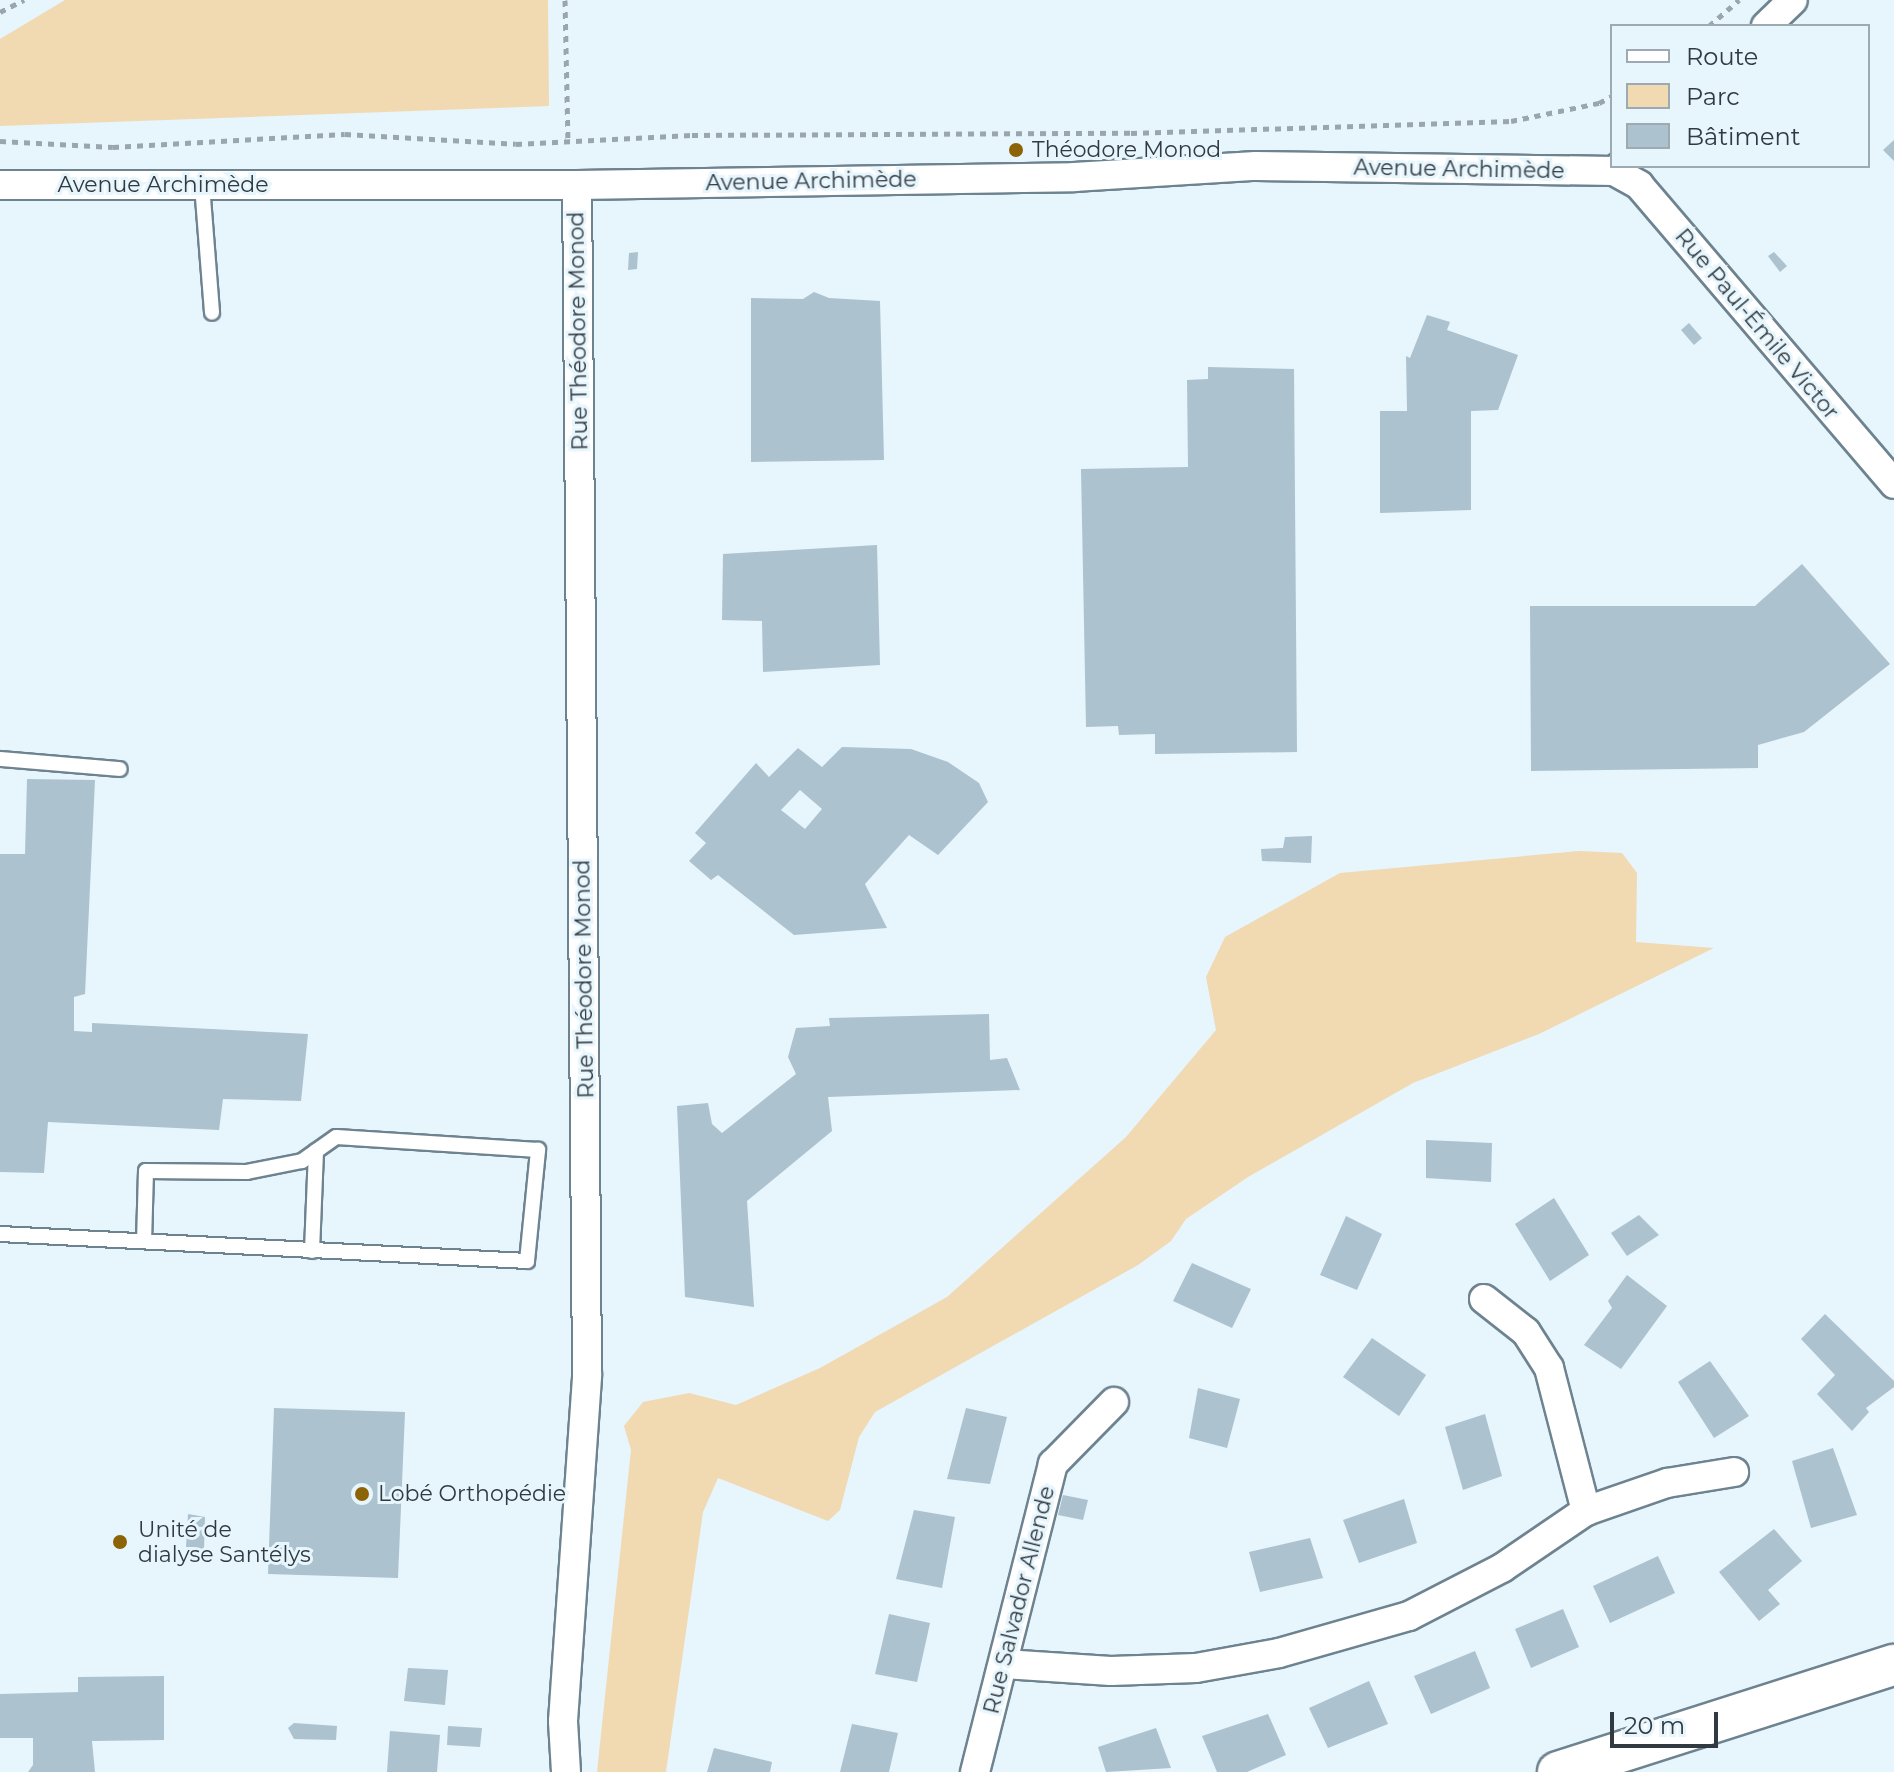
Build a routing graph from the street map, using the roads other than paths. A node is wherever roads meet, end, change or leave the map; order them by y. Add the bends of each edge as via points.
1 (1793, 0) edge
2 (1768, 24) edge
3 (1617, 169) edge
4 (0, 185) edge
5 (202, 185) junction
6 (577, 185) junction
7 (212, 313) dead end
8 (1894, 484) edge
9 (0, 759) edge
10 (120, 769) dead end
11 (316, 1151) junction
12 (0, 1234) edge
13 (144, 1241) junction
14 (312, 1251) junction
15 (1484, 1299) dead end
16 (1114, 1402) dead end
17 (1734, 1472) dead end
18 (1586, 1511) junction
19 (1004, 1664) junction
20 (1894, 1665) edge
21 (566, 1772) edge
22 (975, 1772) edge
23 (1558, 1772) edge

1 - 2 street
3 - 6 street, Avenue Archimède via 1256,166 1074,177
3 - 8 street, Rue Paul-Émile Victor via 1639,185
4 - 5 street, Avenue Archimède
5 - 6 street, Avenue Archimède
5 - 7 lane
6 - 21 street, Rue Théodore Monod via 587,1374 563,1721
9 - 10 lane
11 - 13 lane via 302,1161 247,1172 146,1171
11 - 14 lane
11 - 14 lane via 336,1137 538,1150 527,1261
12 - 13 lane
13 - 14 lane
15 - 18 street via 1526,1332 1549,1368
16 - 19 street, Rue Salvador Allende via 1053,1464
17 - 18 street via 1667,1483
18 - 19 street via 1502,1568 1409,1616 1279,1653 1196,1668 1111,1671
19 - 22 street, Rue Salvador Allende
20 - 23 main road

